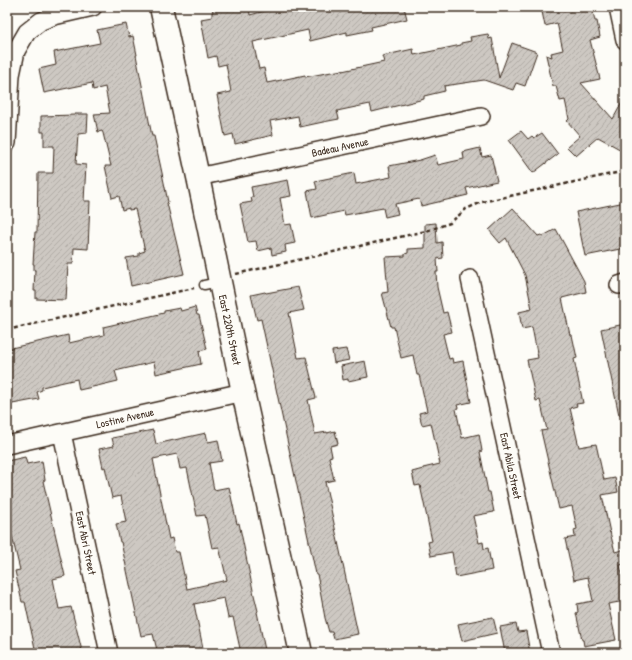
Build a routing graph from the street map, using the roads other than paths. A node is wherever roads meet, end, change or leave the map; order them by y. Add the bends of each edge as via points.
1 (93, 7) edge
2 (160, 7) edge
3 (618, 7) edge
4 (625, 40) edge
5 (481, 116) dead end
6 (7, 143) edge
7 (198, 177) junction
8 (470, 279) dead end
9 (243, 392) junction
10 (62, 432) junction
11 (7, 445) edge
12 (109, 653) edge
13 (301, 653) edge
14 (551, 653) edge

1 - 6 street via 54,16 41,21 26,32 16,51 11,74
2 - 7 street, East 220th Street
3 - 4 street
5 - 7 street, Badeau Avenue
7 - 9 street, East 220th Street via 214,282
8 - 14 street, East Abila Street
9 - 10 street, Lostine Avenue
9 - 13 street, East 220th Street
10 - 11 street, Lostine Avenue
10 - 12 street, East Abri Street

